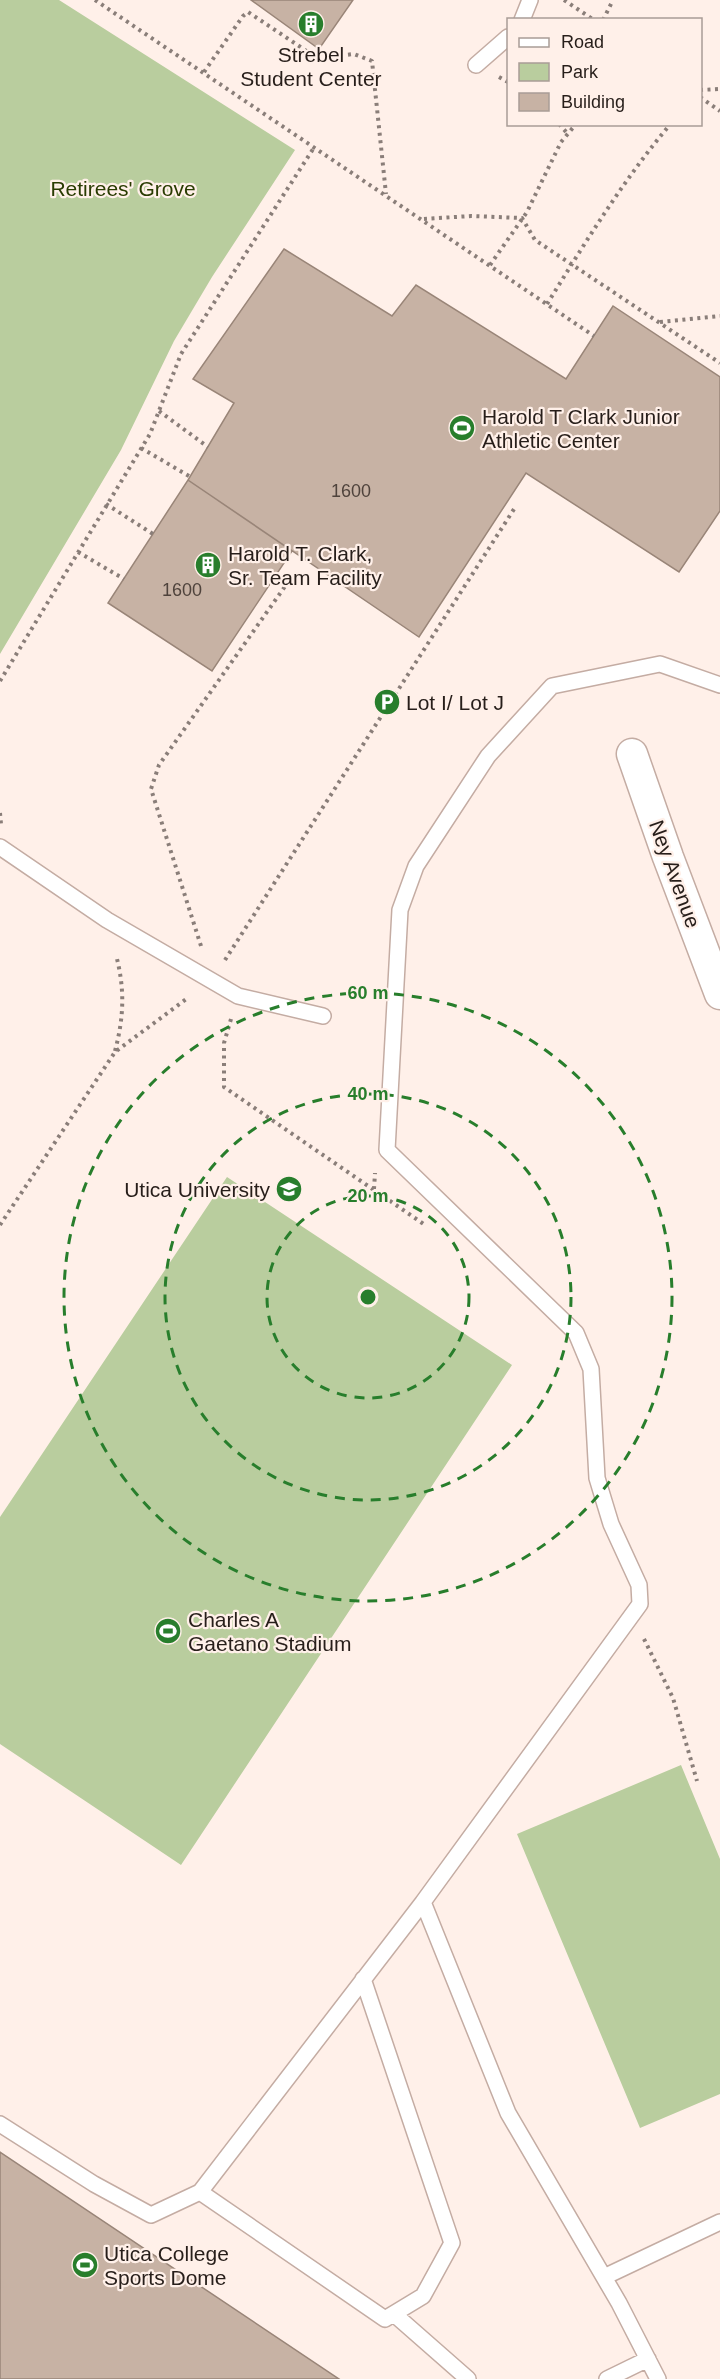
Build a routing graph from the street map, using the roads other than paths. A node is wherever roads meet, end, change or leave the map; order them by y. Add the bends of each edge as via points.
1 (530, 0) edge
2 (523, 18) edge
3 (507, 38) edge
4 (476, 65) dead end
5 (720, 685) edge
6 (632, 754) dead end
7 (0, 848) edge
8 (720, 994) edge
9 (323, 1016) dead end
10 (423, 1902) junction
11 (363, 1979) junction
12 (0, 2124) edge
13 (200, 2192) junction
14 (720, 2222) edge
15 (604, 2277) junction
16 (394, 2314) junction
17 (648, 2359) junction
18 (468, 2379) edge
19 (606, 2379) edge
20 (658, 2379) edge

1 - 2 lane
3 - 4 lane
5 - 10 lane via 660,664 552,686 488,756 416,866 400,910 387,1150 576,1333 591,1369 597,1478 611,1524 639,1585 640,1604
6 - 8 street, Ney Avenue
7 - 9 lane via 107,920 238,996
10 - 11 lane
10 - 15 lane via 508,2113
11 - 13 lane
11 - 16 lane via 452,2243 423,2296
12 - 13 lane via 151,2215
13 - 16 lane via 385,2319
14 - 15 lane
15 - 17 lane
16 - 18 lane
17 - 19 lane
17 - 20 lane

